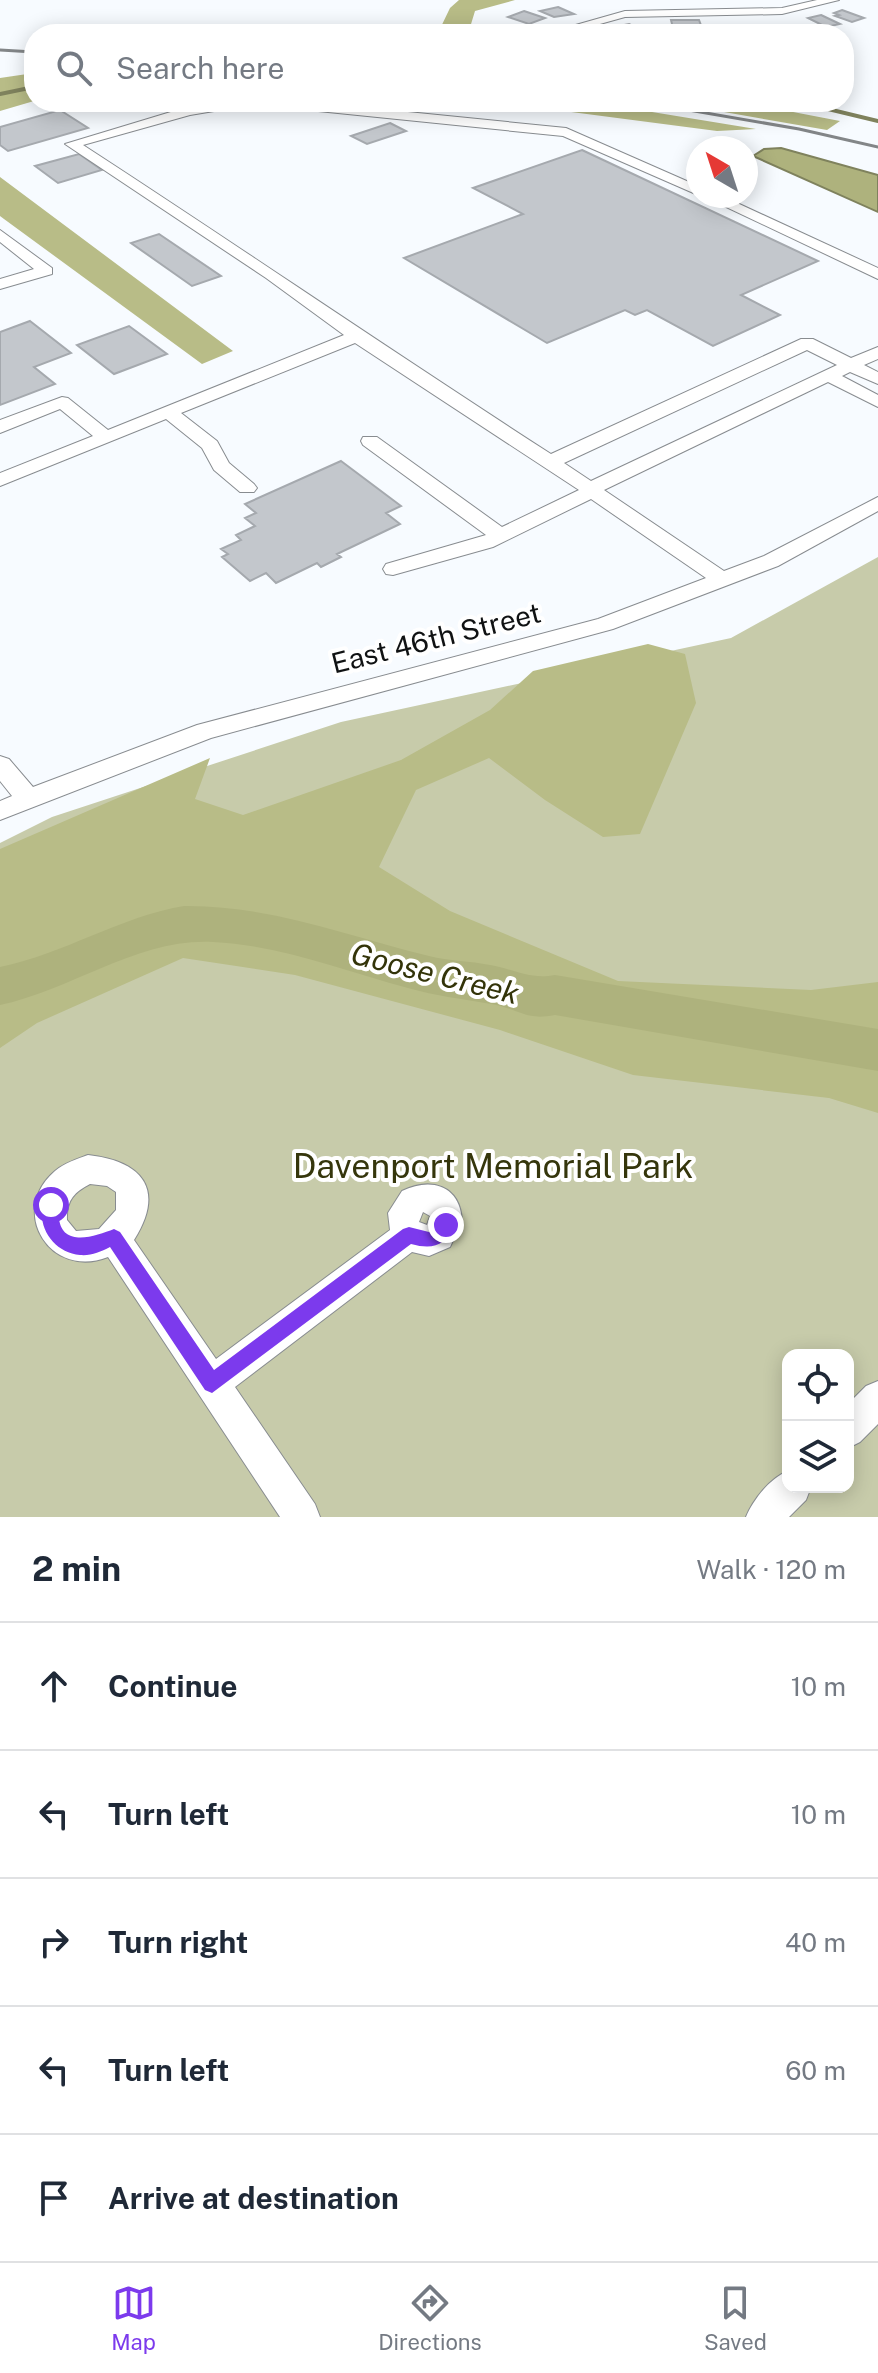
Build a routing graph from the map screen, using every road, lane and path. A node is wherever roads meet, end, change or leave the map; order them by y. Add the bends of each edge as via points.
1 (619, 0) edge
2 (833, 0) edge
3 (633, 13) junction
4 (581, 24) edge
5 (185, 112) edge
6 (368, 112) edge
7 (686, 186) edge
8 (736, 208) edge
9 (0, 235) edge
10 (878, 274) edge
11 (0, 284) edge
12 (356, 336) junction
13 (878, 352) edge
14 (850, 366) junction
15 (830, 376) junction
16 (878, 379) edge
17 (878, 402) edge
18 (168, 412) junction
19 (0, 427) edge
20 (106, 437) junction
21 (370, 441) dead end
22 (550, 462) junction
23 (0, 480) edge
24 (247, 488) dead end
25 (591, 490) junction
26 (878, 503) edge
27 (501, 536) junction
28 (393, 569) dead end
29 (724, 581) junction
30 (0, 765) edge
31 (28, 798) junction
32 (0, 811) edge
33 (409, 1235) dead end
34 (114, 1238) dead end
35 (212, 1383) junction
36 (878, 1398) edge
37 (854, 1424) edge
38 (787, 1493) edge
39 (302, 1517) edge
40 (764, 1517) edge

1 - 3 street
2 - 3 street via 737,19
3 - 4 street
5 - 12 street via 72,144
6 - 7 street via 566,132
8 - 10 street
9 - 11 street via 46,271
12 - 18 street
12 - 22 street
13 - 14 street
14 - 15 street
14 - 16 street
14 - 22 street via 807,343
15 - 17 street
15 - 25 street
18 - 20 street
18 - 24 street via 210,445 221,466
19 - 20 street via 62,402
20 - 23 street
21 - 27 street
22 - 25 street
25 - 27 street
25 - 29 street
26 - 29 street, East 46th Street
27 - 28 street
29 - 31 street, East 46th Street via 545,642 205,731
30 - 31 street
31 - 32 street, East 46th Street
33 - 35 street
34 - 35 street
35 - 39 street
36 - 37 street
38 - 40 street

